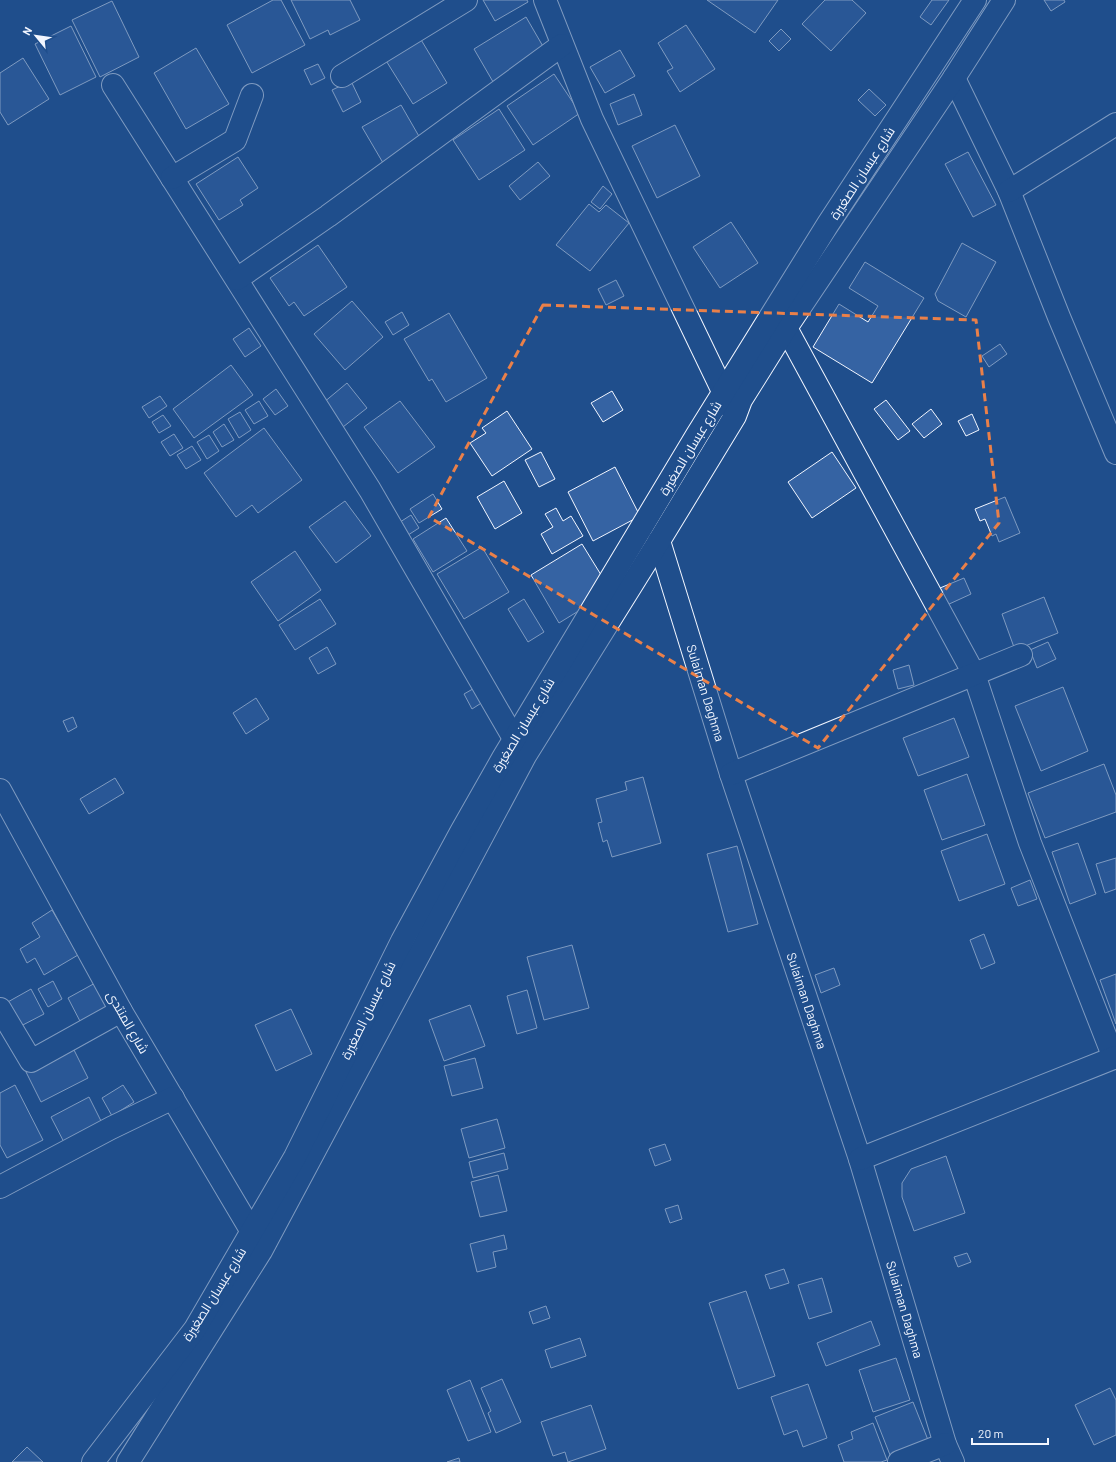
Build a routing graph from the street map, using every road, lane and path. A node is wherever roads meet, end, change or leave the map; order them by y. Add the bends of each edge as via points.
1 (466, 0) edge
2 (545, 0) edge
3 (975, 0) edge
4 (1004, 0) edge
5 (562, 45) junction
6 (342, 76) dead end
7 (954, 78) junction
8 (113, 86) dead end
9 (252, 96) dead end
10 (1116, 124) edge
11 (172, 178) junction
12 (1009, 191) junction
13 (237, 279) junction
14 (786, 328) junction
15 (724, 393) junction
16 (735, 416) junction
17 (1116, 453) edge
18 (659, 541) junction
19 (1021, 655) dead end
20 (974, 674) junction
21 (520, 748) junction
22 (731, 774) junction
23 (0, 792) edge
24 (0, 1009) edge
25 (121, 1011) junction
26 (1115, 1058) edge
27 (173, 1098) junction
28 (860, 1158) junction
29 (0, 1187) edge
30 (257, 1242) junction
31 (949, 1453) edge
32 (93, 1462) edge
33 (128, 1462) edge
34 (899, 1462) edge

1 - 6 street
2 - 5 street
3 - 15 street, شارع عبسان الصغيرة via 828,224
4 - 7 street, شارع عبسان الصغيرة
5 - 13 street via 328,216
5 - 15 street via 592,119
7 - 12 street
7 - 14 street, شارع عبسان الصغيرة
8 - 11 street
9 - 11 street via 235,140
10 - 12 street
11 - 13 street
12 - 17 street
13 - 21 street via 370,490
14 - 16 street, شارع عبسان الصغيرة via 741,400
14 - 20 street
15 - 16 street
15 - 21 street, شارع عبسان الصغيرة via 696,435
16 - 18 street, شارع عبسان الصغيرة
18 - 21 street, شارع عبسان الصغيرة
18 - 22 street, Sulaiman Daghma
19 - 20 street
20 - 22 street
20 - 26 street via 1030,843
21 - 30 street, شارع عبسان الصغيرة via 460,832 402,941 299,1150
22 - 28 street, Sulaiman Daghma
23 - 25 street, شارع المنتدى
24 - 25 street via 31,1061
25 - 27 street, شارع المنتدى
26 - 28 street
27 - 29 street
27 - 30 street, شارع المنتدى
28 - 31 street, Sulaiman Daghma
30 - 32 street, شارع عبسان الصغيرة via 195,1329
30 - 33 street, شارع عبسان الصغيرة
31 - 34 street

